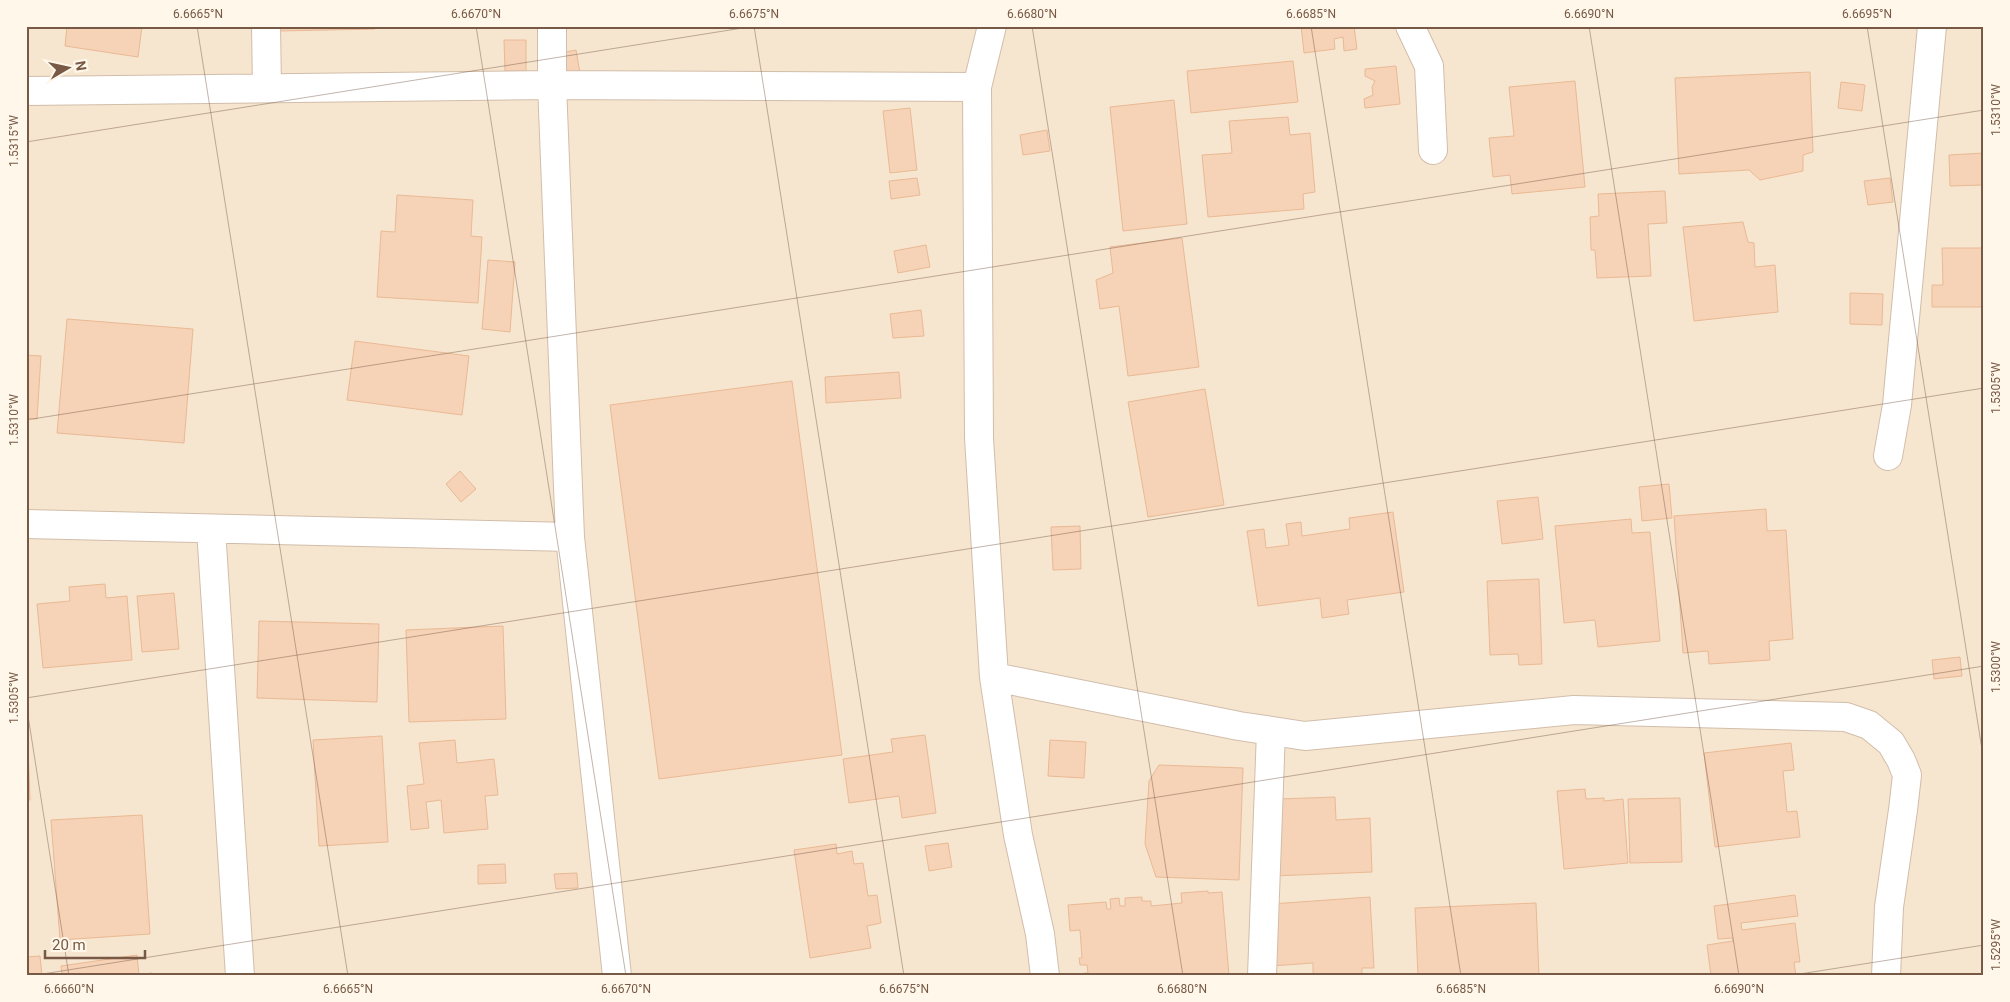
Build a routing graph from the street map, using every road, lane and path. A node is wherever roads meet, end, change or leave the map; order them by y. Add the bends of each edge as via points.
1 (266, 26) edge
2 (552, 26) edge
3 (992, 26) edge
4 (1410, 26) edge
5 (1932, 26) edge
6 (552, 85) junction
7 (977, 87) junction
8 (267, 88) junction
9 (26, 91) edge
10 (1432, 150) dead end
11 (1888, 456) dead end
12 (26, 524) edge
13 (211, 529) junction
14 (570, 537) junction
15 (994, 677) junction
16 (1271, 731) junction
17 (240, 976) edge
18 (617, 976) edge
19 (1045, 976) edge
20 (1262, 976) edge
21 (1886, 976) edge

1 - 8 street
2 - 6 street
3 - 7 street
4 - 10 street via 1429,66
5 - 11 street via 1897,405
6 - 7 street
6 - 8 street
6 - 14 street
7 - 15 street via 980,438
8 - 9 street
12 - 13 street
13 - 14 street
13 - 17 street
14 - 18 street
15 - 16 street
15 - 19 street via 1018,835 1040,934
16 - 20 street
16 - 21 street via 1305,736 1574,710 1846,717 1869,725 1891,744 1907,775 1889,907

